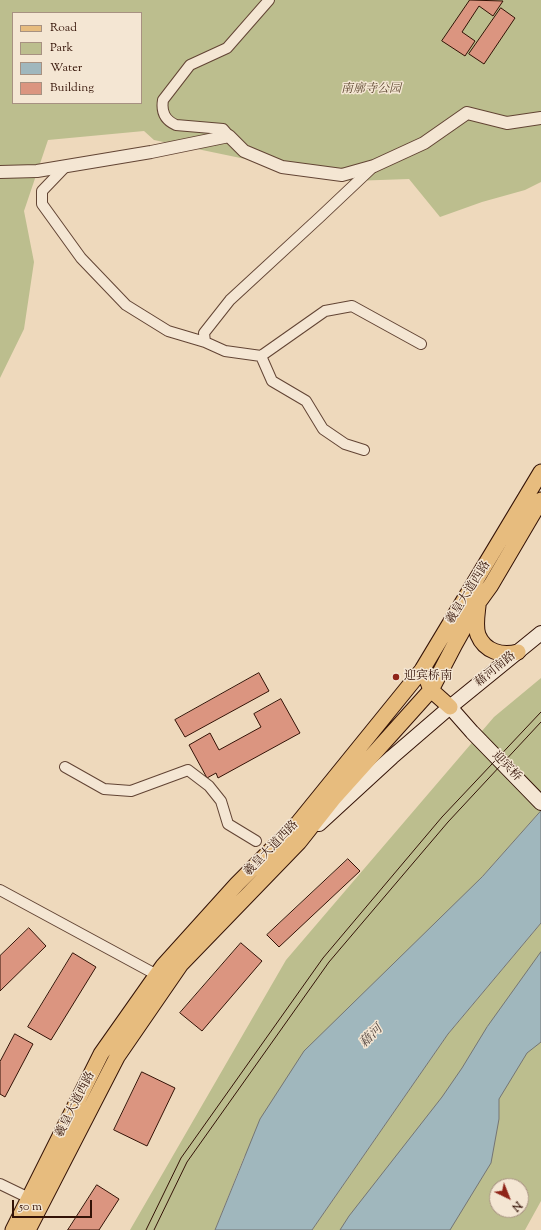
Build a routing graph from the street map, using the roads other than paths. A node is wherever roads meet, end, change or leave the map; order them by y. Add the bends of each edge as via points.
1 (269, 0) edge
2 (541, 118) edge
3 (229, 136) junction
4 (65, 166) junction
5 (374, 166) junction
6 (0, 172) edge
7 (205, 342) junction
8 (421, 344) dead end
9 (261, 356) junction
10 (364, 450) dead end
11 (541, 472) edge
12 (541, 500) edge
13 (478, 603) junction
14 (541, 633) edge
15 (518, 652) junction
16 (422, 670) junction
17 (431, 690) junction
18 (450, 707) junction
19 (65, 766) dead end
20 (541, 803) edge
21 (256, 841) dead end
22 (299, 842) junction
23 (0, 890) edge
24 (157, 975) junction
25 (0, 1184) edge
26 (29, 1198) junction
27 (13, 1230) edge
28 (28, 1230) edge

1 - 3 street via 227,48 190,65 163,100 166,118 176,125 223,129
2 - 5 street via 507,123 467,113 424,143
3 - 4 street
3 - 5 street via 244,151 282,167 342,175
4 - 6 street via 37,171
4 - 7 street via 42,191 42,204 81,258 126,306 168,331
5 - 7 street via 230,300 204,332
7 - 9 street via 225,351
8 - 9 street via 352,306 325,311
9 - 10 street via 272,381 306,401 323,429 346,444
11 - 16 main road, 羲皇大道西路
12 - 13 main road, 羲皇大道西路
13 - 15 main road via 478,634 482,642 498,653
13 - 17 main road, 羲皇大道西路
14 - 15 main road, 藉河南路
15 - 18 main road, 藉河南路
16 - 17 main road
16 - 24 main road, 羲皇大道西路 via 298,823 237,884
17 - 18 main road
17 - 22 main road, 羲皇大道西路 via 333,799
18 - 20 main road, 迎宾桥
18 - 22 main road, 藉河南路
19 - 21 street via 104,789 131,791 188,770 210,786 221,801 228,824
22 - 28 main road, 羲皇大道西路 via 181,964 117,1057
23 - 24 street
24 - 26 main road, 羲皇大道西路 via 102,1054
25 - 26 street
26 - 27 main road, 羲皇大道西路

